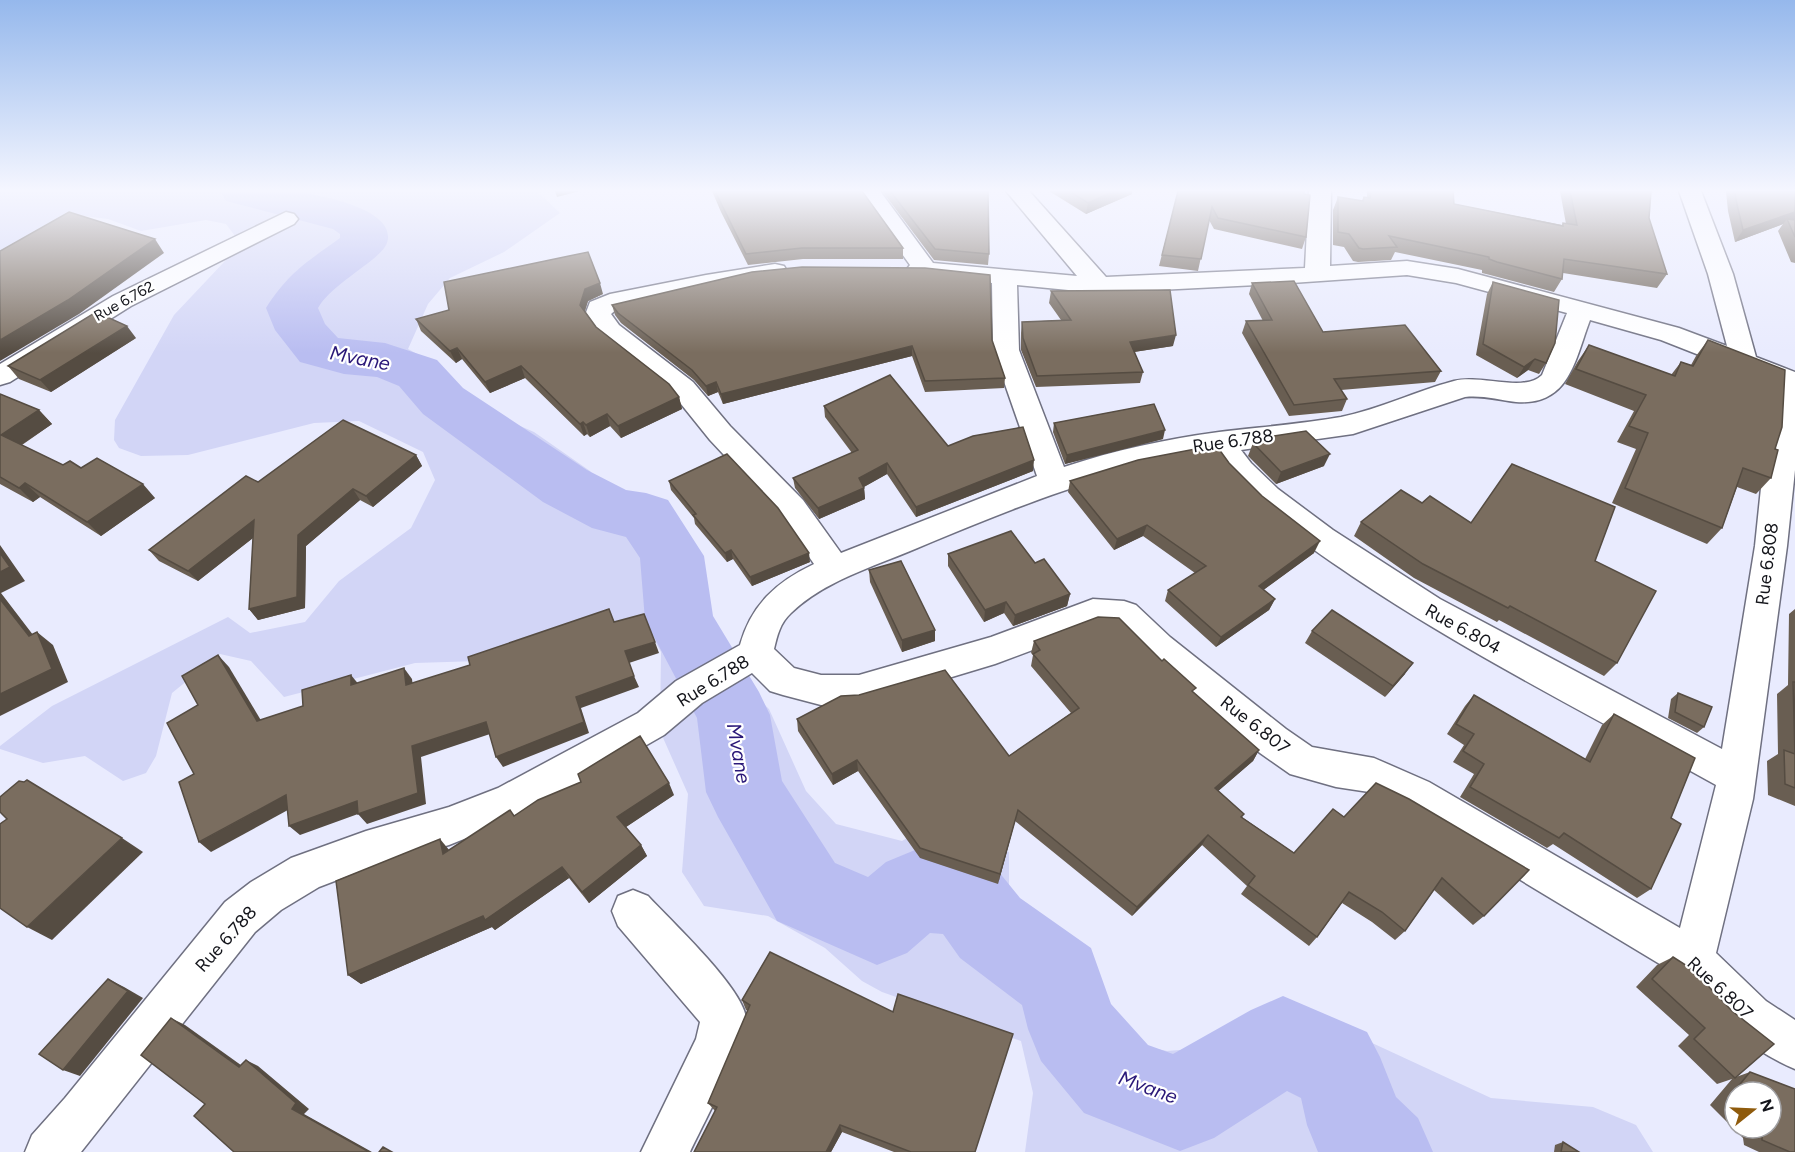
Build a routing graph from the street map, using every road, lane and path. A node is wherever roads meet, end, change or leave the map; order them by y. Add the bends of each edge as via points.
1 (234, 245) edge
2 (907, 245) edge
3 (1064, 245) edge
4 (1318, 245) edge
5 (1711, 245) edge
6 (803, 268) edge
7 (891, 269) edge
8 (925, 269) junction
9 (1317, 273) junction
10 (1004, 276) junction
11 (1099, 285) junction
12 (1581, 309) junction
13 (1743, 360) junction
14 (0, 376) edge
15 (1791, 380) edge
16 (1220, 442) junction
17 (1054, 480) junction
18 (1783, 547) edge
19 (835, 570) junction
20 (743, 661) junction
21 (1736, 776) junction
22 (633, 911) dead end
23 (1693, 960) junction
24 (1795, 1046) edge
25 (49, 1152) edge
26 (665, 1152) edge

1 - 14 street, Rue 6.762 via 122,301
2 - 8 street
3 - 11 street
4 - 9 street
5 - 13 street
6 - 19 street via 753,273 610,302 599,308 598,315 610,331 688,394 792,508
7 - 8 street
8 - 10 street
9 - 11 street
9 - 12 street via 1407,268 1458,276
10 - 11 street
10 - 17 street via 1006,350
12 - 13 street, Rue 6.808
12 - 16 street, Rue 6.788 via 1548,388 1533,393 1474,387 1341,427
13 - 15 street, Rue 6.808
15 - 18 street, Rue 6.808 via 1776,488
16 - 17 street, Rue 6.788 via 1099,466
16 - 21 street, Rue 6.804 via 1240,471 1267,497 1322,539 1428,609
17 - 19 street, Rue 6.788
18 - 21 street, Rue 6.808
19 - 20 street, Rue 6.788 via 797,589 776,606
20 - 23 street, Rue 6.807 via 783,680 821,690 859,690 995,650 1093,613 1124,615 1158,647 1303,762 1374,775 1414,795
20 - 25 street, Rue 6.788 via 690,692 651,724 512,801 306,872 266,896 240,917
21 - 23 street, Rue 6.808
22 - 26 street via 711,998 724,1018 717,1045
23 - 24 street, Rue 6.807 via 1750,1017

